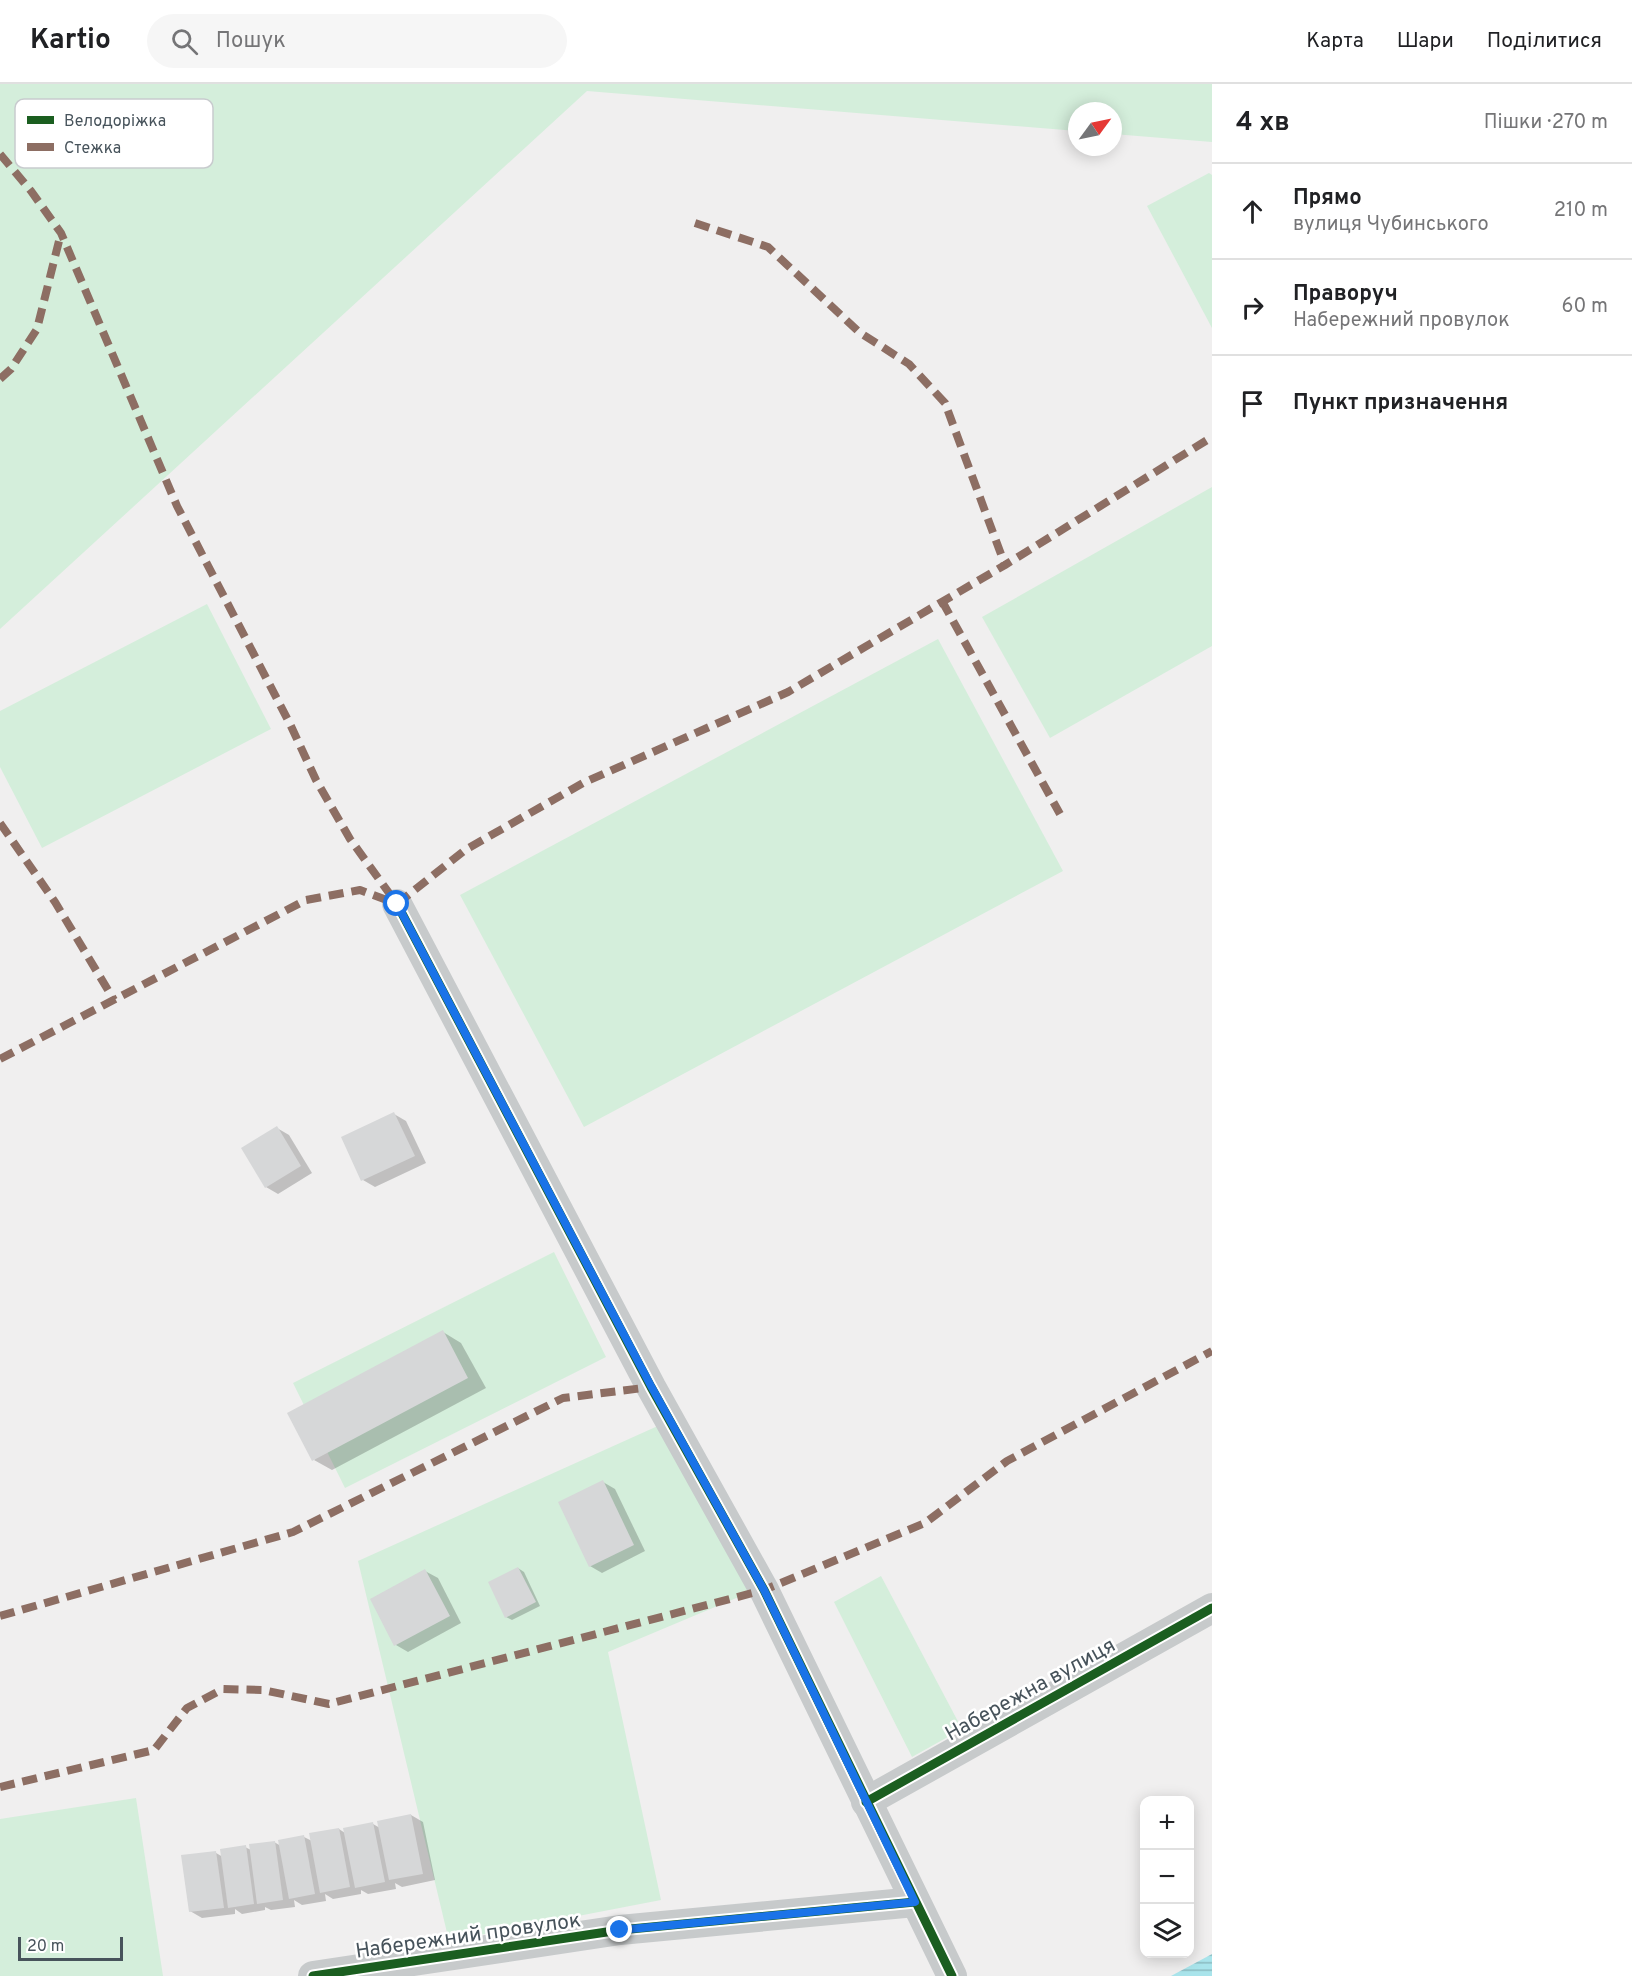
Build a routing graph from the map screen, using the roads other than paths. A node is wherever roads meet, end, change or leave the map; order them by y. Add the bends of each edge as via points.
1 (397, 904) dead end
2 (1212, 1608) edge
3 (866, 1802) junction
4 (915, 1902) junction
5 (313, 1976) edge
6 (952, 1976) edge

1 - 3 street via 651,1386 764,1590
2 - 3 street, Набережна вулиця
3 - 4 street
4 - 5 street, Набережний провулок via 620,1930
4 - 6 street

